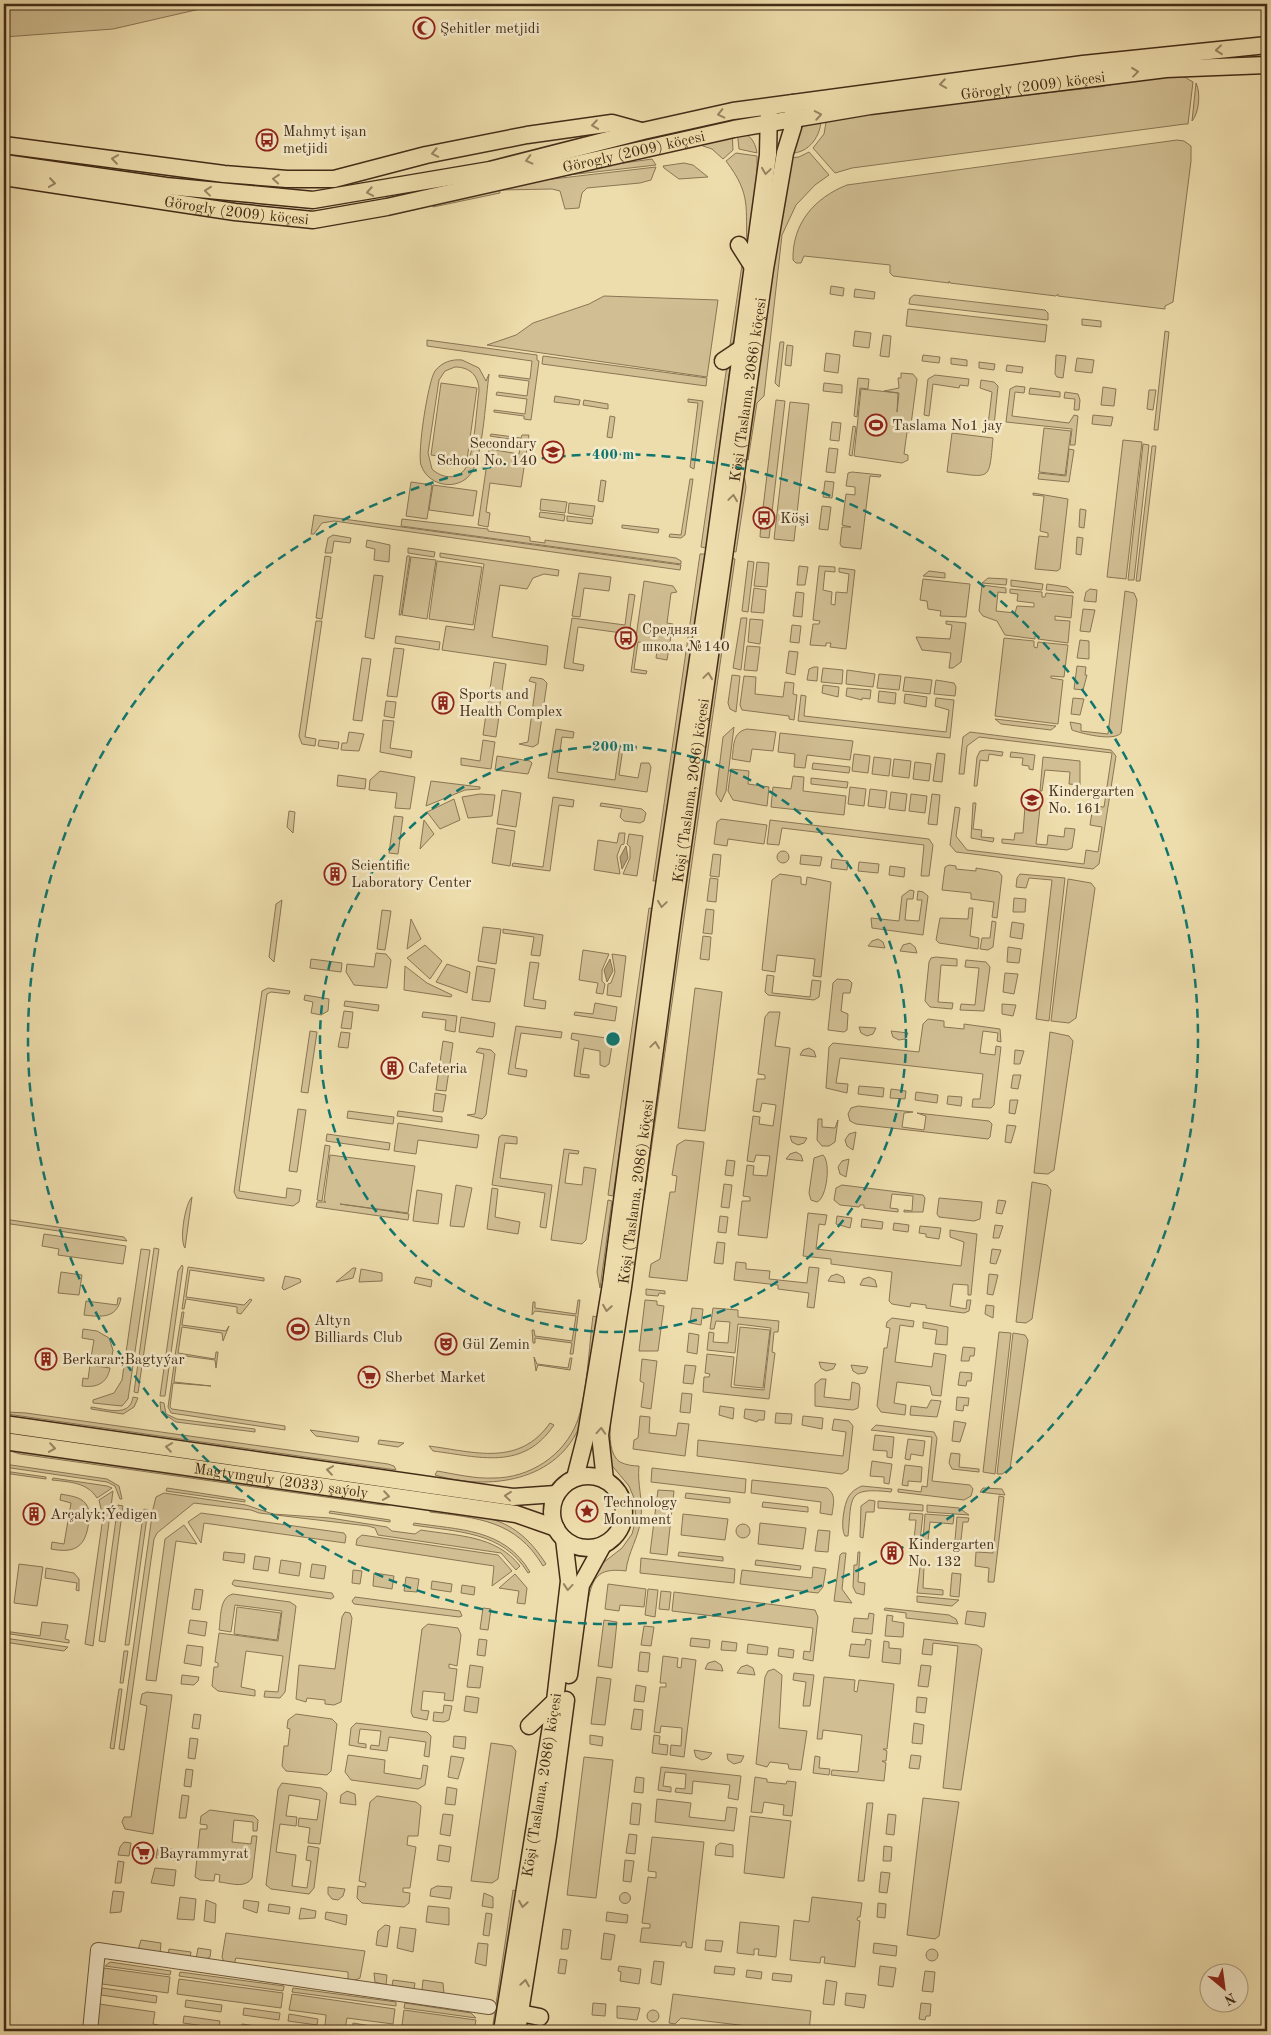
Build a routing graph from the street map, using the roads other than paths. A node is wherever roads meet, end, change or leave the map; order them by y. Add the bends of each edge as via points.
1 (1267, 46) edge
2 (1267, 65) edge
3 (793, 103) junction
4 (770, 115) junction
5 (793, 120) junction
6 (643, 131) junction
7 (4, 145) edge
8 (4, 163) edge
9 (4, 177) edge
10 (739, 244) dead end
11 (753, 266) junction
12 (741, 349) junction
13 (723, 361) dead end
14 (4, 1424) edge
15 (4, 1441) edge
16 (575, 1478) junction
17 (605, 1480) junction
18 (556, 1494) junction
19 (560, 1534) junction
20 (603, 1544) junction
21 (555, 1701) junction
22 (529, 1726) dead end
23 (489, 2007) dead end
24 (520, 2013) junction
25 (540, 2018) dead end
26 (90, 2031) edge
27 (502, 2031) edge
28 (517, 2031) edge

1 -> 3 main road, Görogly (2009) köçesi via 1082,64
5 -> 2 main road, Görogly (2009) köçesi via 870,106 1136,72
3 - 4 main road, Görogly (2009) köçesi
3 - 5 main road, Köşi (Taslama, 2086) köçesi
4 - 5 main road, Görogly (2009) köçesi
4 -> 6 main road, Görogly (2009) köçesi via 733,111
9 -> 4 main road, Görogly (2009) köçesi via 235,212 313,220 387,207 661,144
4 -> 11 main road, Köşi (Taslama, 2086) köçesi
17 -> 5 main road, Köşi (Taslama, 2086) köçesi via 600,1435 765,269
6 -> 7 main road via 612,123 527,135 426,155 334,179 287,180 224,174
6 -> 8 main road, Görogly (2009) köçesi via 490,170 314,200 166,186
10 - 11 main road
11 - 12 main road, Köşi (Taslama, 2086) köçesi
12 - 13 main road
12 -> 16 main road, Köşi (Taslama, 2086) köçesi via 660,913 611,1284 586,1435
18 -> 14 main road, Magtymguly (2033) şaýoly via 513,1497
15 -> 19 main road, Magtymguly (2033) şaýoly via 516,1514
16 - 17 main road via 587,1475
16 - 18 main road
17 - 20 main road via 619,1492 624,1503 624,1516 614,1537
18 - 19 main road via 552,1518
19 - 20 main road via 583,1548
19 -> 21 main road, Köşi (Taslama, 2086) köçesi via 569,1581
24 -> 20 main road, Köşi (Taslama, 2086) köçesi via 548,1836 581,1585
21 - 22 main road
21 -> 27 main road, Köşi (Taslama, 2086) köçesi
23 - 26 street via 98,1950
24 - 25 main road
24 - 28 main road, Köşi (Taslama, 2086) köçesi

